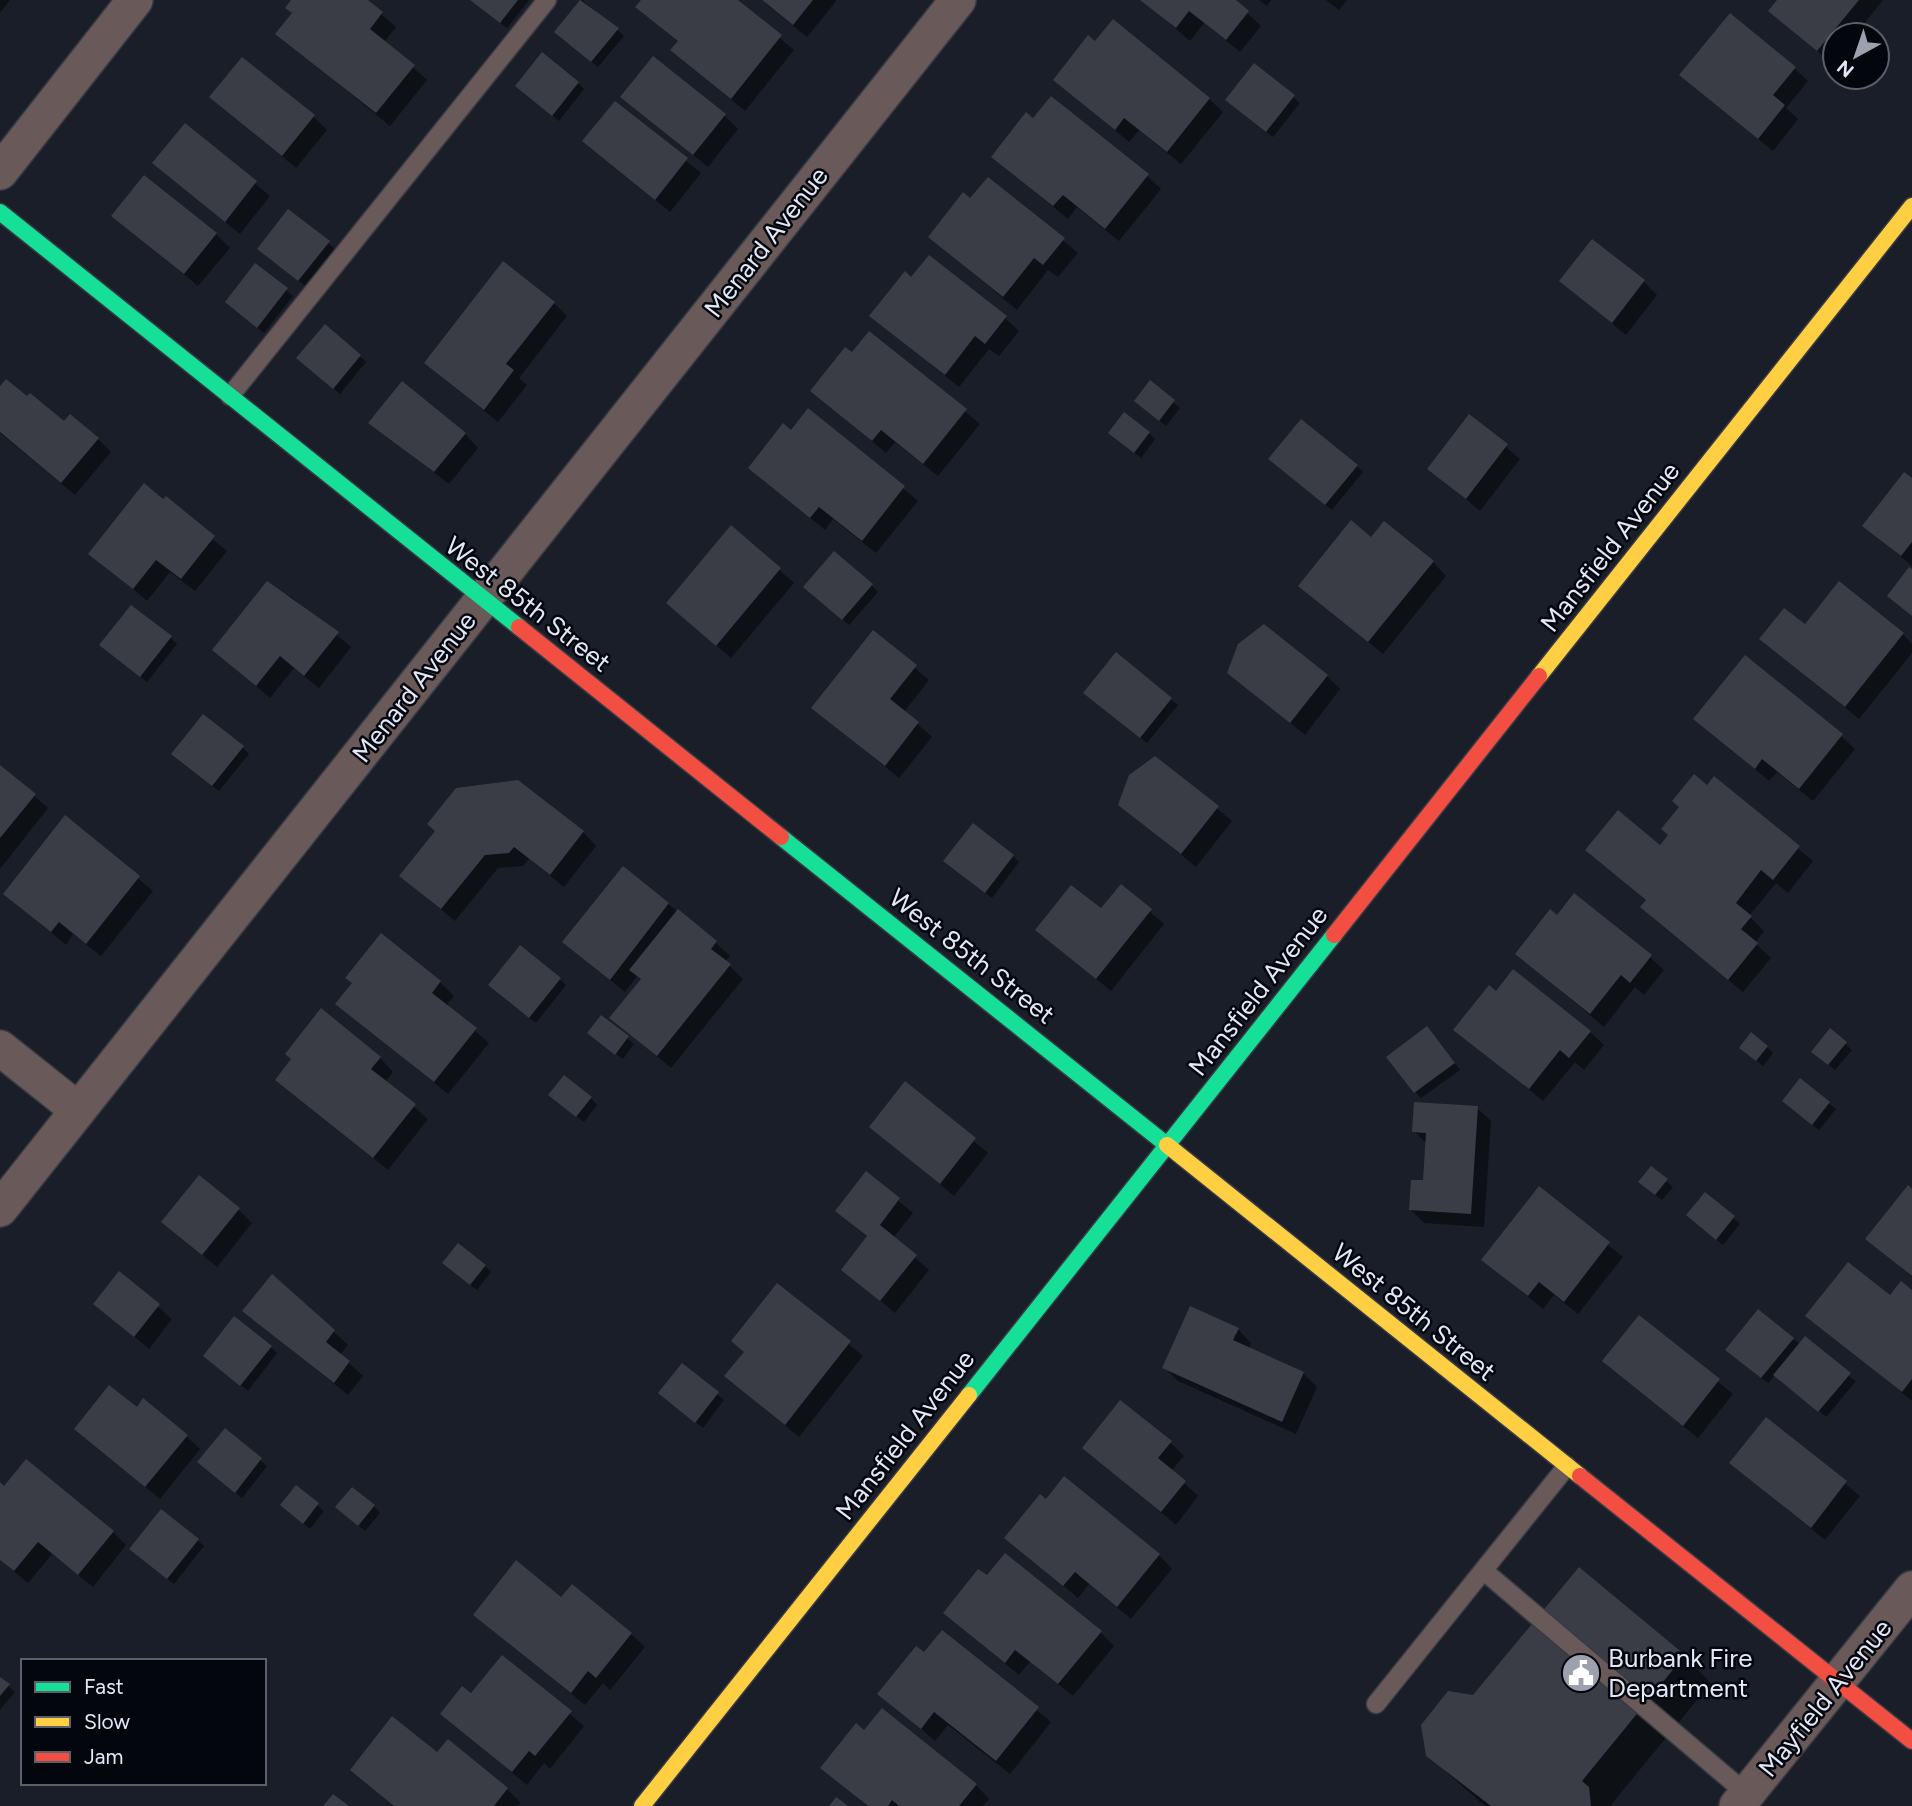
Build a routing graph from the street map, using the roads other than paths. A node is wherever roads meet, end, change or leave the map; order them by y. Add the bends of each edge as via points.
1 (135, 0) edge
2 (547, 0) edge
3 (958, 0) edge
4 (0, 172) edge
5 (1912, 206) edge
6 (0, 212) edge
7 (230, 396) junction
8 (482, 600) junction
9 (0, 1048) edge
10 (78, 1110) junction
11 (1167, 1145) junction
12 (0, 1209) edge
13 (1567, 1466) junction
14 (1484, 1571) junction
15 (1912, 1589) edge
16 (1838, 1682) junction
17 (1376, 1704) dead end
18 (1912, 1741) edge
19 (1742, 1800) edge
20 (642, 1806) edge

1 - 4 street
2 - 7 lane
3 - 8 street, Menard Avenue
5 - 11 street, Mansfield Avenue
6 - 7 street, West 85th Street
7 - 8 street, West 85th Street
8 - 10 street, Menard Avenue
8 - 11 street, West 85th Street
9 - 10 street
10 - 12 street, Menard Avenue
11 - 13 street, West 85th Street
11 - 20 street, Mansfield Avenue
13 - 14 lane
13 - 16 street, West 85th Street
14 - 17 lane
14 - 19 lane
15 - 16 street, Mayfield Avenue
16 - 18 street, West 85th Street
16 - 19 street, Mayfield Avenue

